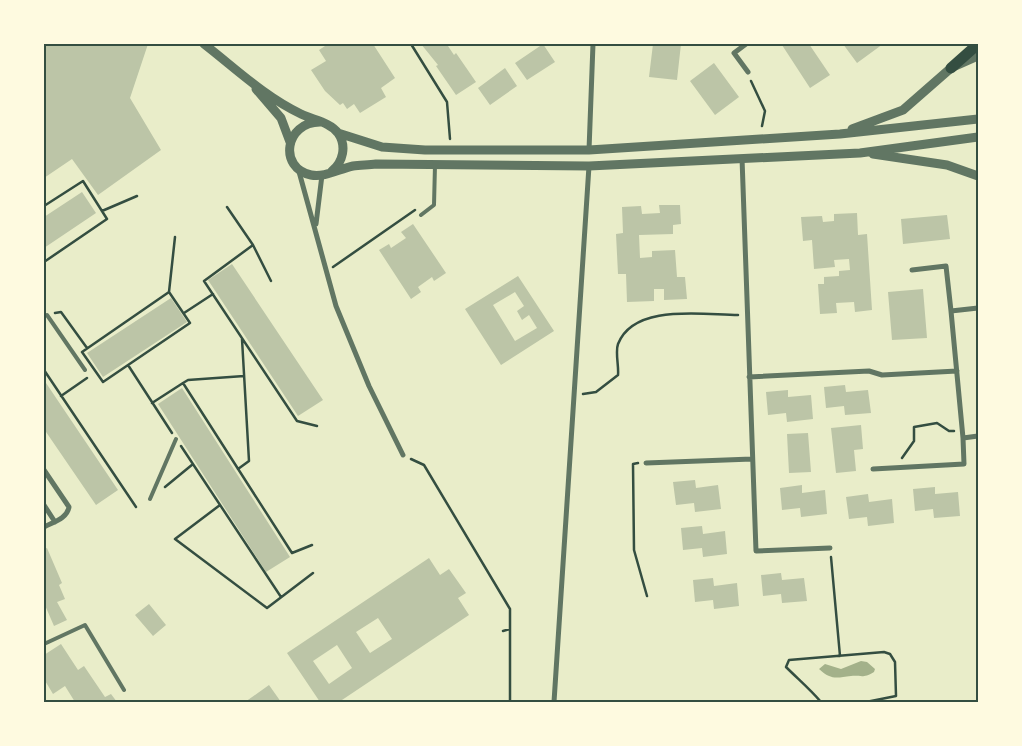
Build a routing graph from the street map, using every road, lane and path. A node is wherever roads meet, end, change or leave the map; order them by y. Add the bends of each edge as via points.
1 (204, 44) edge
2 (410, 44) edge
3 (593, 44) edge
4 (746, 44) edge
5 (978, 44) edge
6 (978, 56) edge
7 (951, 68) junction
8 (748, 72) joint
9 (246, 78) junction
10 (978, 119) edge
11 (320, 122) junction
12 (762, 126) dead end
13 (338, 134) junction
14 (840, 134) junction
15 (978, 137) edge
16 (290, 142) junction
17 (452, 150) junction
18 (589, 150) junction
19 (860, 153) junction
20 (742, 158) junction
21 (436, 165) junction
22 (588, 166) junction
23 (297, 168) junction
24 (326, 174) junction
25 (978, 176) edge
26 (136, 196) dead end
27 (44, 206) edge
28 (227, 207) dead end
29 (102, 211) junction
30 (423, 214) joint
31 (315, 227) junction
32 (175, 237) dead end
33 (253, 245) junction
34 (44, 262) edge
35 (912, 270) dead end
36 (326, 272) junction
37 (271, 281) dead end
38 (169, 292) junction
39 (213, 294) junction
40 (978, 308) edge
41 (951, 311) junction
42 (184, 313) junction
43 (47, 315) joint
44 (748, 315) junction
45 (242, 338) junction
46 (88, 348) junction
47 (128, 366) junction
48 (44, 370) edge
49 (85, 370) dead end
50 (957, 371) junction
51 (96, 372) junction
52 (244, 376) junction
53 (750, 377) junction
54 (183, 382) junction
55 (61, 396) junction
56 (574, 396) junction
57 (152, 402) junction
58 (316, 426) dead end
59 (963, 430) junction
60 (978, 436) edge
61 (963, 438) junction
62 (176, 439) junction
63 (403, 455) joint
64 (752, 459) junction
65 (646, 463) joint
66 (193, 464) junction
67 (897, 468) junction
68 (238, 469) junction
69 (873, 469) dead end
70 (44, 470) edge
71 (150, 499) joint
72 (44, 505) edge
73 (220, 505) junction
74 (136, 507) dead end
75 (54, 522) junction
76 (44, 527) edge
77 (312, 545) dead end
78 (830, 548) joint
79 (313, 573) dead end
80 (647, 596) dead end
81 (281, 597) junction
82 (510, 629) junction
83 (503, 631) dead end
84 (44, 644) edge
85 (840, 656) junction
86 (124, 690) dead end
87 (510, 702) edge
88 (554, 702) edge
89 (821, 702) edge
90 (866, 702) edge
91 (871, 702) edge

1 - 9 street
2 - 17 path via 447,102
3 - 18 street
4 - 8 street via 734,53
5 - 7 main road
6 - 7 street
7 - 14 street via 903,110
8 - 12 path via 765,111
9 - 11 street via 284,104
9 - 16 street via 281,118
10 - 14 street
11 - 13 street
11 - 16 street via 303,125
13 - 17 street via 382,147
13 - 24 street via 343,152 338,164
14 - 18 street
15 - 19 street
16 - 23 street via 291,158
17 - 18 street
19 - 20 street
19 - 25 street via 947,165
20 - 22 street
20 - 44 street
21 - 22 street
21 - 24 street via 369,165
21 - 30 lane via 434,206
22 - 56 street
23 - 24 street via 305,173
23 - 31 street
24 - 31 street
26 - 29 path
27 - 29 path via 83,182
28 - 33 path
29 - 34 path via 107,219
30 - 36 path via 417,208
31 - 36 street
32 - 38 path
33 - 37 path
33 - 39 path via 204,281
35 - 41 street via 946,266
36 - 63 street via 351,342
38 - 42 path
38 - 46 path
39 - 42 path
39 - 45 path
40 - 41 street
41 - 50 street
42 - 47 path via 190,323
43 - 46 path via 62,312
43 - 49 lane
44 - 53 street
44 - 56 path via 654,315 639,321 617,346 618,375 596,392
45 - 52 path
45 - 58 path via 297,421
46 - 51 path via 82,352
47 - 51 path via 103,382
47 - 57 path
48 - 55 path
50 - 53 street via 882,376 869,371
50 - 59 street
51 - 55 path
52 - 54 path
52 - 68 path via 249,461
53 - 64 street
54 - 57 path
54 - 68 path
55 - 74 path
56 - 88 street
57 - 62 path
59 - 61 street
59 - 67 path via 949,431 937,423 914,427 914,441
60 - 61 street
61 - 67 street via 964,464
62 - 66 path
62 - 71 lane
63 - 82 path via 424,465 510,608
64 - 65 street
64 - 78 street via 756,551
65 - 80 path via 633,464 634,550
66 - 71 path
66 - 73 path
67 - 69 street
68 - 77 path via 292,553
70 - 75 street via 69,507 68,512
72 - 75 street
73 - 81 path
73 - 81 path via 175,539 267,608
75 - 76 street
78 - 85 path
79 - 81 path
82 - 83 path
82 - 87 path
84 - 86 lane via 85,625
85 - 89 path via 788,660 786,664
85 - 91 path via 884,652 894,657 896,696
90 - 91 path

